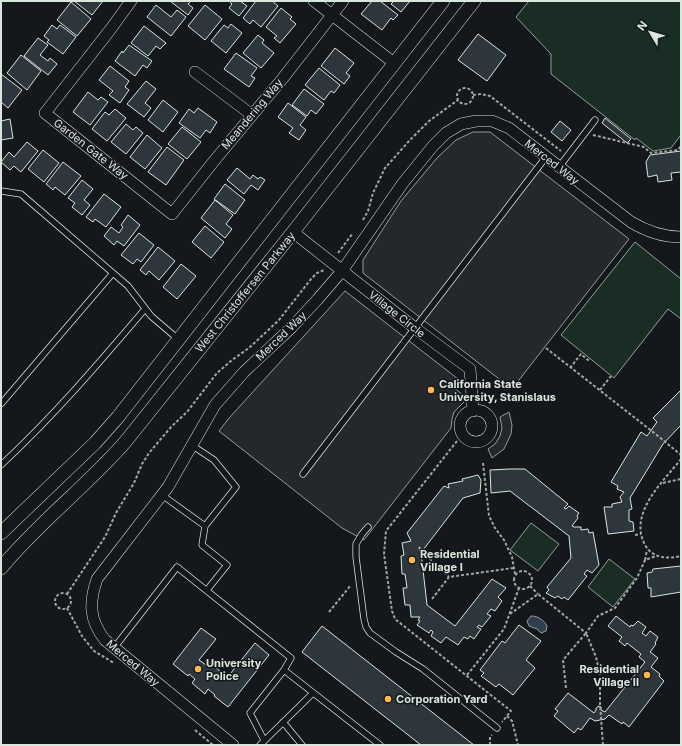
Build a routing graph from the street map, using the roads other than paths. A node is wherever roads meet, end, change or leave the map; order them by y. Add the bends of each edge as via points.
1 (131, 1) edge
2 (314, 1) edge
3 (343, 1) edge
4 (443, 1) edge
5 (474, 1) edge
6 (332, 15) junction
7 (394, 63) junction
8 (195, 72) dead end
9 (252, 115) junction
10 (596, 120) dead end
11 (546, 157) junction
12 (559, 167) junction
13 (1, 191) edge
14 (172, 214) joint
15 (293, 232) junction
16 (681, 237) edge
17 (342, 271) junction
18 (113, 273) junction
19 (146, 309) junction
20 (415, 328) junction
21 (178, 339) junction
22 (1, 404) edge
23 (474, 411) dead end
24 (192, 446) junction
25 (1, 465) edge
26 (303, 474) dead end
27 (162, 495) junction
28 (205, 526) junction
29 (368, 527) dead end
30 (1, 533) edge
31 (1, 568) edge
32 (207, 590) junction
33 (114, 648) junction
34 (284, 670) junction
35 (313, 692) junction
36 (283, 722) junction
37 (497, 728) road end
38 (262, 743) edge
39 (233, 745) edge
40 (302, 745) edge
41 (380, 745) edge

1 - 14 street, Garden Gate Way via 45,113
2 - 6 street
3 - 6 street, Meandering Way
4 - 7 street, West Christoffersen Parkway
5 - 15 street, West Christoffersen Parkway
6 - 7 street
6 - 9 street, Meandering Way
7 - 21 street, West Christoffersen Parkway
8 - 9 street
9 - 14 street, Meandering Way
10 - 12 lane
11 - 12 street, Merced Way
11 - 17 street, Merced Way via 500,124 476,121 461,124 446,133 433,146 403,183
11 - 20 lane
12 - 16 street, Merced Way via 630,222 657,234
13 - 18 lane via 21,194
15 - 17 street, Village Circle
15 - 31 street, West Christoffersen Parkway via 126,441 29,536
17 - 20 street, Village Circle
17 - 24 street, Merced Way via 292,327 227,390 215,405
18 - 19 lane via 128,286
18 - 22 lane
19 - 21 lane via 150,316
19 - 25 lane via 77,388
20 - 23 street, Village Circle via 470,369
20 - 26 lane
21 - 30 street, West Christoffersen Parkway via 95,443
24 - 27 street, Merced Way
24 - 28 lane via 214,460 236,487
27 - 28 lane
27 - 33 street, Merced Way via 100,574 93,591 91,601 95,624 102,637
28 - 32 lane via 202,545 227,565
29 - 37 lane via 356,544 366,627 370,633 423,669
32 - 33 lane via 177,567
32 - 34 lane via 291,658
33 - 39 street, Merced Way
34 - 35 lane
34 - 38 lane via 250,713
35 - 36 lane
35 - 41 lane
36 - 38 lane
36 - 40 lane

